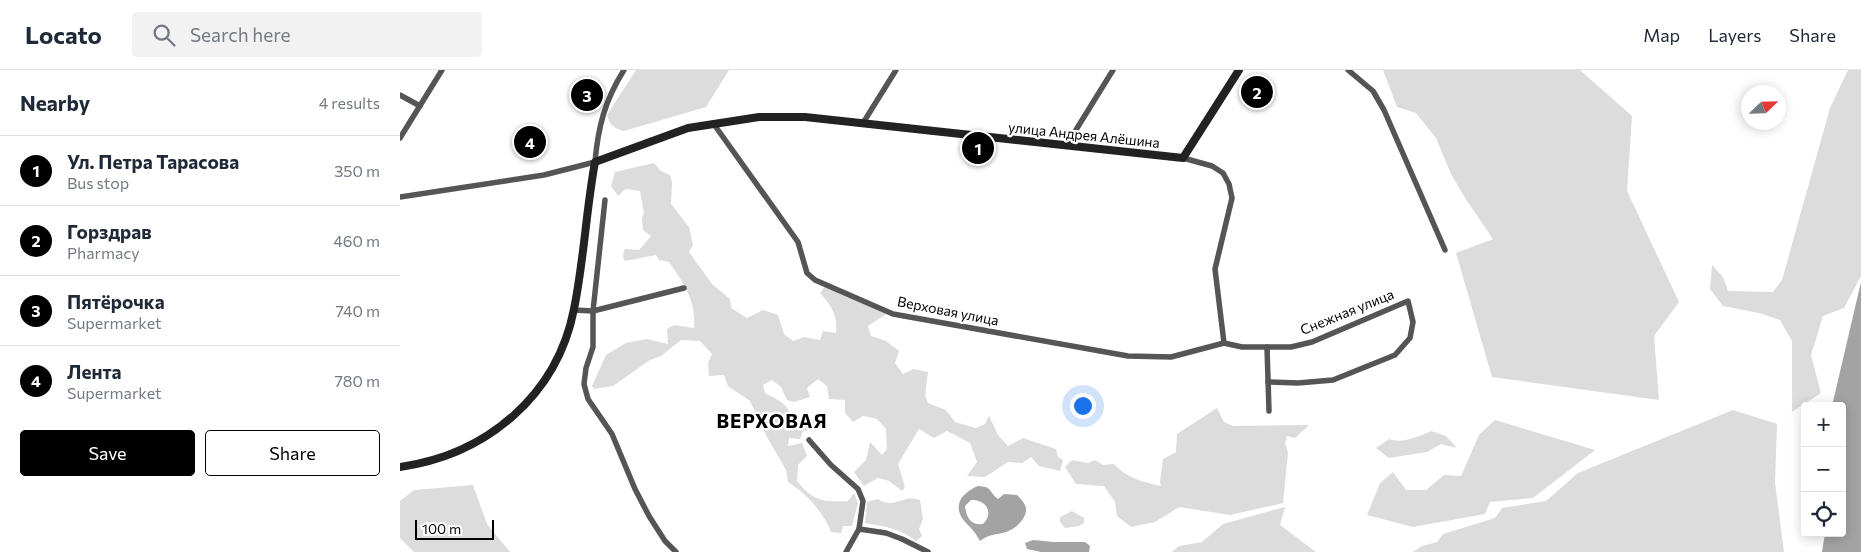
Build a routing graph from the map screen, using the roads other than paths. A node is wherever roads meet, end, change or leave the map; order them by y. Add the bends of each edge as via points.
1 (442, 70) edge
2 (624, 70) edge
3 (896, 70) edge
4 (1113, 70) edge
5 (1240, 70) edge
6 (1348, 70) edge
7 (400, 95) edge
8 (420, 106) junction
9 (713, 123) junction
10 (863, 123) junction
11 (400, 138) edge
12 (1066, 146) junction
13 (1183, 158) junction
14 (595, 162) junction
15 (400, 196) edge
16 (605, 200) dead end
17 (1445, 250) dead end
18 (684, 288) dead end
19 (574, 310) junction
20 (593, 311) junction
21 (1224, 343) junction
22 (1267, 347) junction
23 (1268, 382) junction
24 (1269, 411) dead end
25 (809, 440) dead end
26 (400, 466) edge
27 (859, 529) junction
28 (676, 552) edge
29 (846, 552) edge
30 (928, 552) edge

1 - 8 street
2 - 14 street via 603,113
3 - 10 street
4 - 12 street
5 - 13 street
6 - 17 street via 1373,91 1384,110
7 - 8 street
8 - 11 street
9 - 10 street, улица Андрея Алёшина via 759,117 805,117
9 - 14 street, улица Андрея Алёшина via 688,128
9 - 21 street, Верховая улица via 798,242 807,273 815,280 893,314 1128,356 1171,357
10 - 12 street, улица Андрея Алёшина
12 - 13 street, улица Андрея Алёшина
13 - 21 street via 1212,166 1223,173 1229,184 1232,198 1215,268
14 - 15 street via 544,175
14 - 19 street
16 - 20 street
18 - 20 street
19 - 20 street
19 - 26 street via 560,353 535,394 519,412 483,438 456,452
20 - 28 street via 593,347 584,384 588,399 612,434 649,516 664,541
21 - 22 street, Снежная улица
22 - 23 street
22 - 23 street, Снежная улица via 1291,347 1312,342 1408,301 1413,322 1410,338 1395,355 1333,380
23 - 24 street
25 - 27 street via 858,489 863,501
27 - 29 street
27 - 30 street via 886,533

